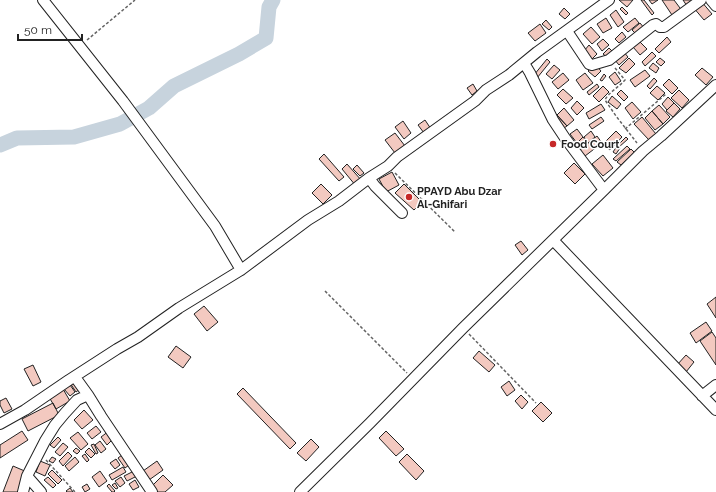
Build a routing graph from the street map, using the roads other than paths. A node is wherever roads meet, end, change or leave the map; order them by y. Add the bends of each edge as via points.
1 (43, 0) edge
2 (609, 0) edge
3 (701, 0) edge
4 (711, 0) edge
5 (716, 6) edge
6 (568, 32) junction
7 (524, 63) junction
8 (716, 85) edge
9 (369, 178) junction
10 (604, 190) junction
11 (402, 213) dead end
12 (553, 240) junction
13 (241, 270) junction
14 (75, 377) junction
15 (716, 385) edge
16 (88, 395) junction
17 (702, 396) junction
18 (716, 410) edge
19 (0, 424) edge
20 (27, 476) junction
21 (23, 492) edge
22 (41, 492) edge
23 (152, 492) edge
24 (300, 492) edge

1 - 13 street via 215,226
2 - 6 street
3 - 6 street via 664,27 653,25 609,60 590,65
4 - 5 street
6 - 7 street
7 - 9 street
7 - 10 street via 553,120
8 - 10 street
9 - 11 street
9 - 13 street
10 - 12 street
12 - 17 street
12 - 24 street
13 - 14 street
14 - 16 street
14 - 19 street
15 - 17 street
16 - 20 street via 77,400 65,413 45,441
16 - 23 street
17 - 18 street
20 - 21 street
20 - 22 street

